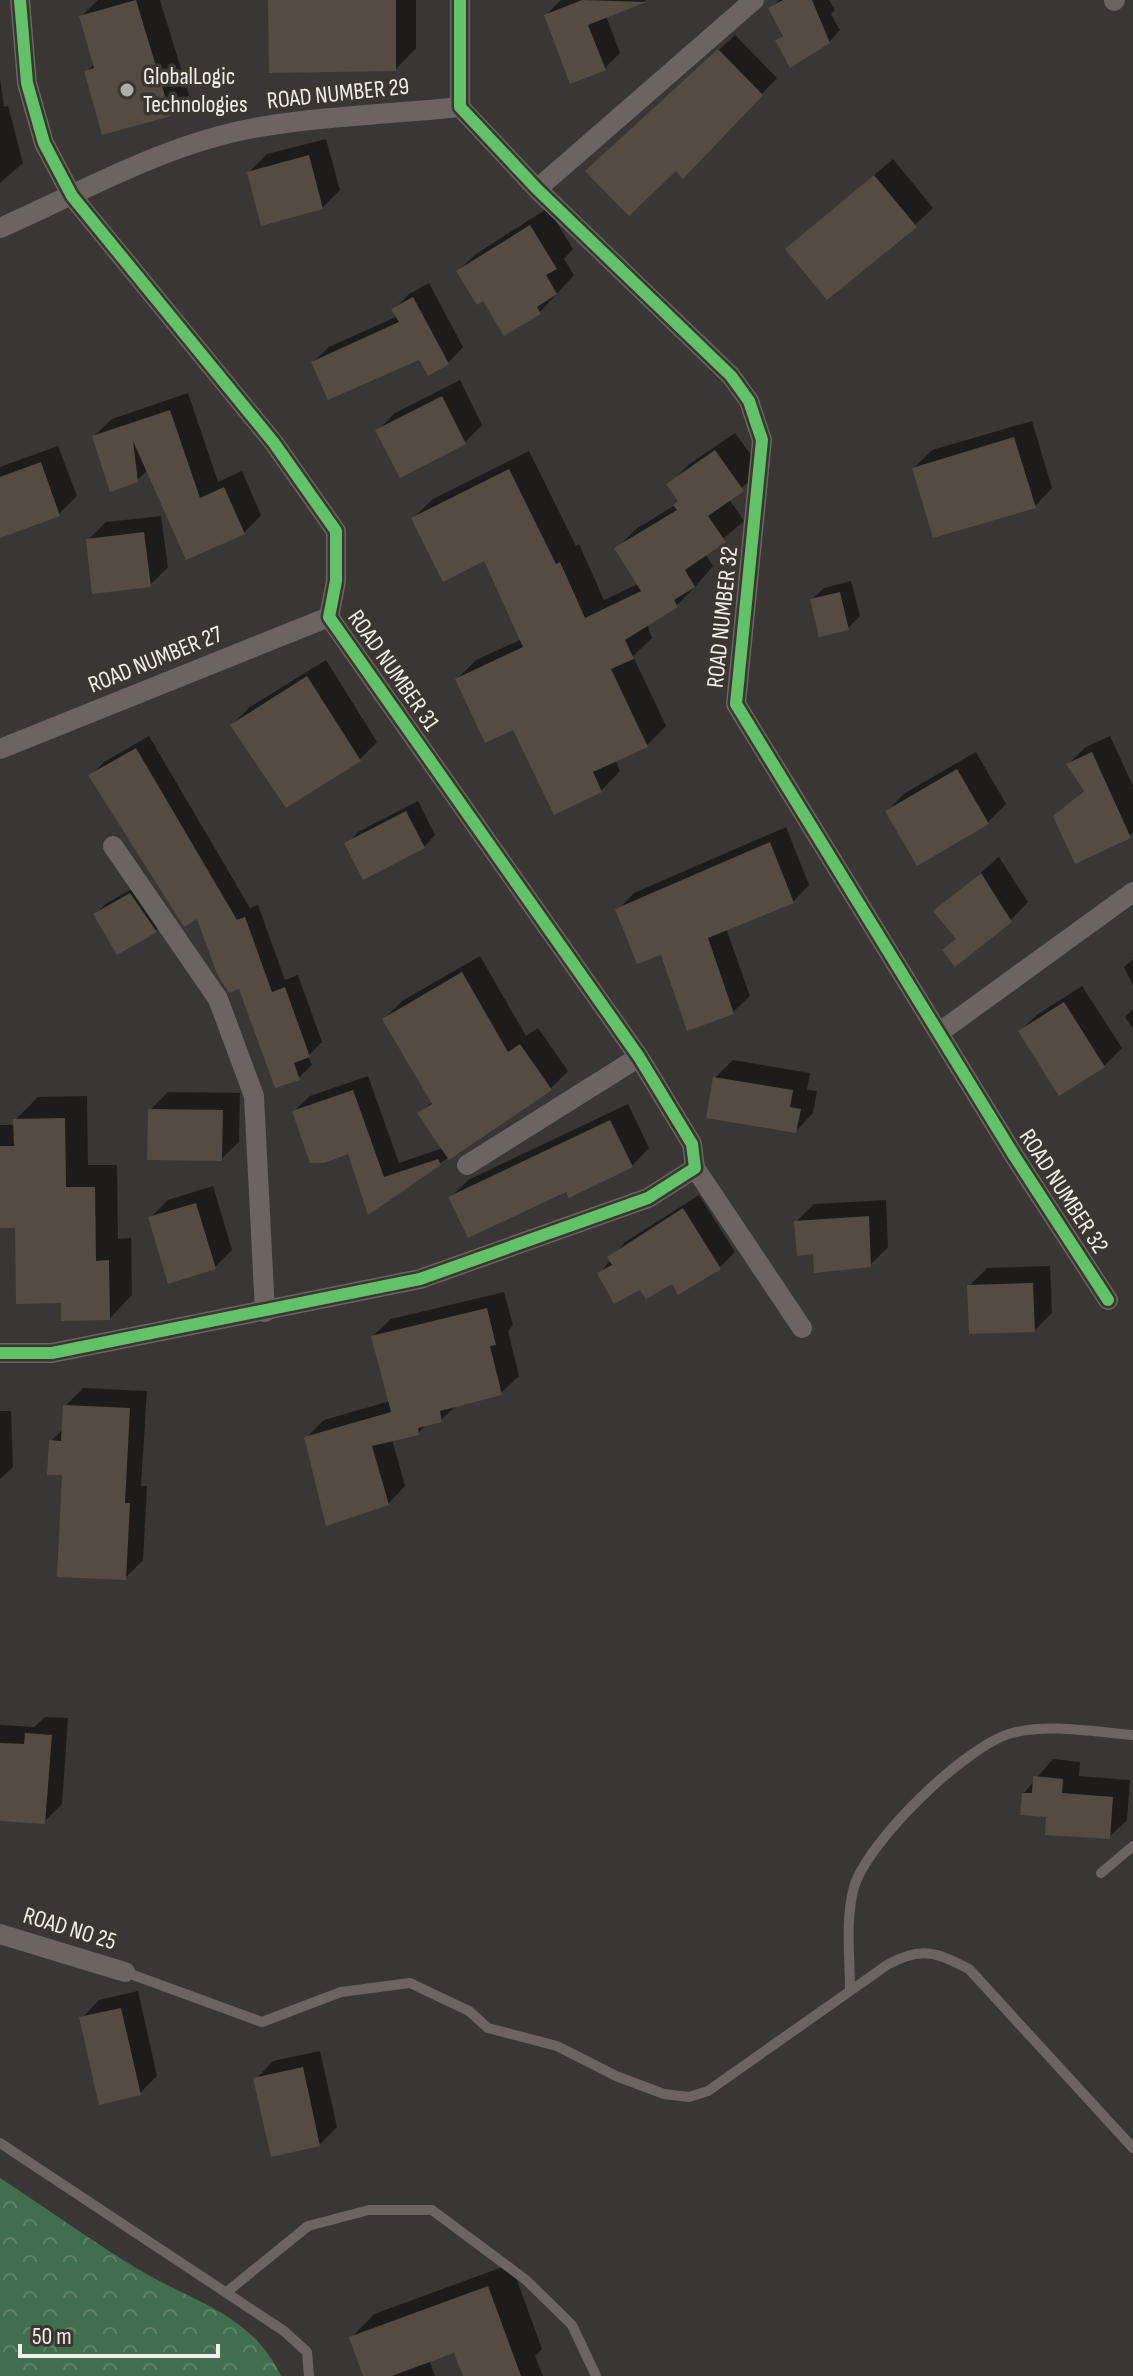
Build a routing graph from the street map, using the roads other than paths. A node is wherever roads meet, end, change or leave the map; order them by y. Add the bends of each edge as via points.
1 (20, 0) edge
2 (460, 0) edge
3 (754, 0) edge
4 (460, 107) junction
5 (537, 189) junction
6 (72, 196) junction
7 (0, 228) edge
8 (329, 617) junction
9 (0, 749) edge
10 (113, 846) dead end
11 (1133, 892) edge
12 (940, 1032) junction
13 (639, 1057) junction
14 (467, 1165) dead end
15 (695, 1168) junction
16 (1108, 1300) dead end
17 (265, 1312) junction
18 (802, 1328) dead end
19 (0, 1353) edge
20 (1133, 1735) edge
21 (1133, 1846) edge
22 (1101, 1873) dead end
23 (0, 1934) edge
24 (125, 1972) joint
25 (850, 1990) junction
26 (0, 2143) edge
27 (1133, 2148) edge
28 (228, 2291) junction
29 (309, 2376) edge
30 (596, 2376) edge

1 - 6 street, ROAD NUMBER 31 via 27,83 44,143
2 - 4 street
3 - 5 street
4 - 5 street, ROAD NUMBER 32
4 - 6 street, ROAD NUMBER 29 via 254,128 200,143
5 - 12 street, ROAD NUMBER 32 via 731,376 749,401 762,440 736,704
6 - 7 street, ROAD NUMBER 29
6 - 8 street, ROAD NUMBER 31 via 274,443 336,531 336,581
8 - 9 street, ROAD NUMBER 27
8 - 13 street, ROAD NUMBER 31
10 - 17 street via 218,999 254,1096
11 - 12 street
12 - 16 street, ROAD NUMBER 32
13 - 14 street
13 - 15 street, ROAD NUMBER 31 via 692,1144
15 - 17 street via 648,1198 420,1279
15 - 18 street
17 - 19 street via 52,1353
20 - 25 lane via 1042,1729 1011,1733 950,1767 865,1861 850,1910
21 - 22 lane
23 - 24 street, ROAD NO 25
24 - 25 lane via 262,2022 341,1992 410,1983 469,2011 488,2028 557,2046 616,2076 664,2094 689,2097 708,2091
25 - 27 lane via 908,1953 938,1954 969,1969
26 - 28 lane
28 - 29 lane via 307,2352
28 - 30 lane via 308,2226 369,2210 432,2210 526,2280 572,2325

